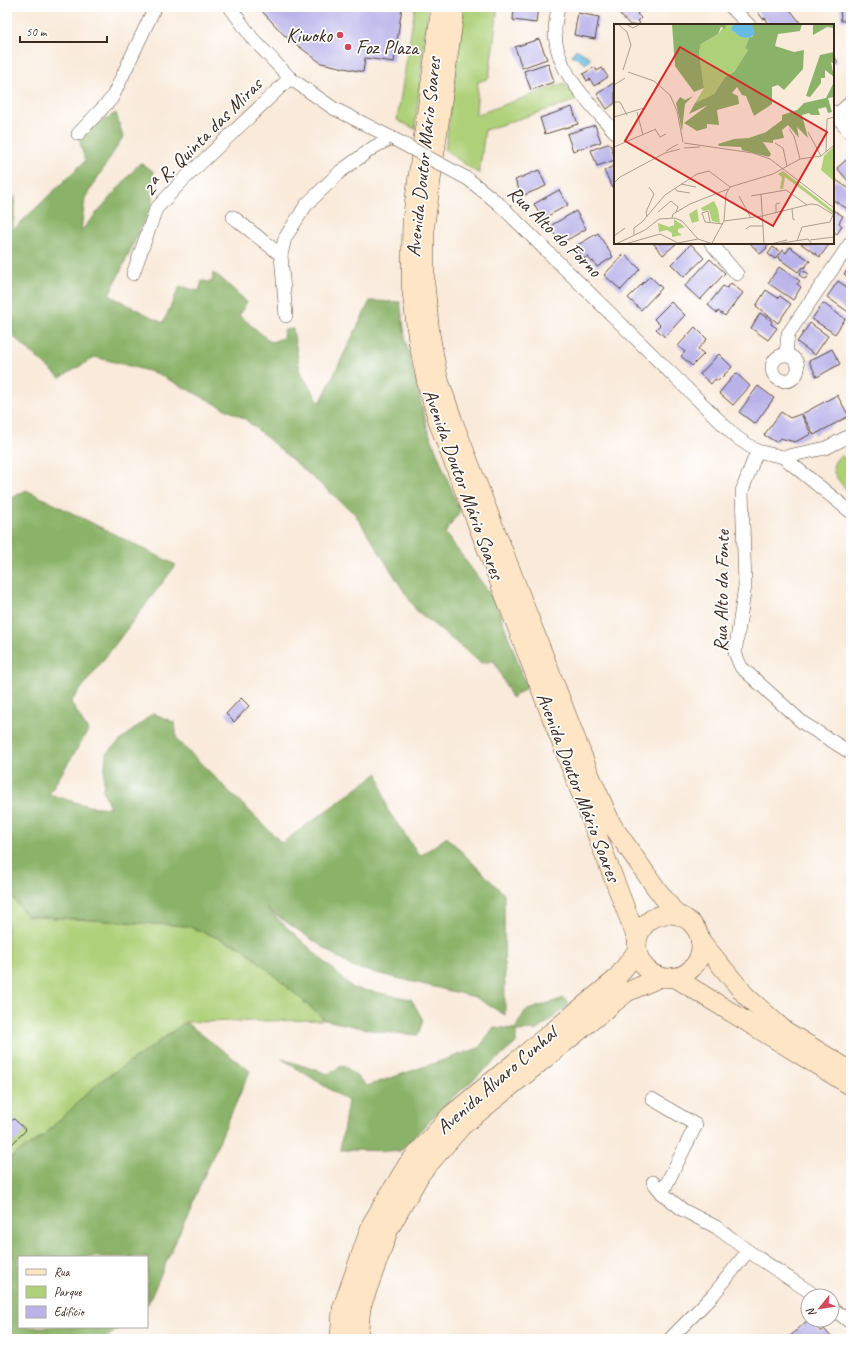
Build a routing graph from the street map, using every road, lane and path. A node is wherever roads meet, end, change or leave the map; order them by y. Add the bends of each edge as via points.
1 (155, 7) edge
2 (230, 7) edge
3 (441, 7) edge
4 (455, 7) edge
5 (558, 7) edge
6 (731, 7) edge
7 (748, 24) edge
8 (290, 78) junction
9 (851, 102) edge
10 (834, 115) edge
11 (614, 131) edge
12 (851, 133) edge
13 (78, 134) dead end
14 (392, 138) junction
15 (234, 217) dead end
16 (851, 242) edge
17 (712, 244) edge
18 (281, 255) junction
19 (133, 274) dead end
20 (738, 274) dead end
21 (286, 316) dead end
22 (786, 354) dead end
23 (851, 435) edge
24 (757, 451) junction
25 (783, 457) junction
26 (851, 512) edge
27 (851, 753) edge
28 (676, 914) junction
29 (700, 940) junction
30 (637, 945) junction
31 (668, 977) junction
32 (851, 1070) edge
33 (851, 1086) edge
34 (652, 1099) dead end
35 (653, 1182) dead end
36 (662, 1193) junction
37 (748, 1251) junction
38 (804, 1288) edge
39 (840, 1314) edge
40 (851, 1323) edge
41 (340, 1339) edge
42 (358, 1339) edge
43 (670, 1339) edge

1 - 13 street via 112,98
2 - 8 street, Rua Alto do Forno via 252,38
3 - 30 main road, Avenida Doutor Mário Soares via 412,220 411,284 426,384 440,427
4 - 28 main road, Avenida Doutor Mário Soares via 425,224 425,284 438,377 589,773 612,825
5 - 11 street via 555,32 558,54 564,70
6 - 7 street
8 - 14 street, Rua Alto do Forno via 333,108
8 - 19 street, 2ª R. Quinta das Miras via 182,181 156,210
9 - 10 street
10 - 12 street
14 - 18 street via 374,147 341,171 306,205 286,238
14 - 24 street, Rua Alto do Forno, bridge via 468,179 499,204 736,437
15 - 18 street
16 - 22 street via 788,334
17 - 20 street
18 - 21 street
23 - 25 street, Rua Alto do Forno via 826,448
24 - 25 street, Rua Alto do Forno
24 - 27 street, Rua Alto da Fonte via 742,491 745,586 735,653 741,667 803,724
25 - 26 street
28 - 29 main road via 687,919 696,929
28 - 30 main road via 663,914 651,918 642,927
29 - 31 main road via 700,953 695,964 686,973
29 - 32 main road via 746,996 784,1030
30 - 31 main road via 641,963 650,972
30 - 41 main road, Avenida Álvaro Cunhal via 616,979 451,1115 408,1164 372,1223 342,1309
31 - 33 main road
31 - 42 main road, Avenida Álvaro Cunhal via 627,992 464,1125 421,1173 389,1229 361,1307
34 - 36 street via 696,1125
35 - 36 street
36 - 37 street via 683,1210 716,1227
37 - 38 street
37 - 43 street via 714,1294
39 - 40 street

